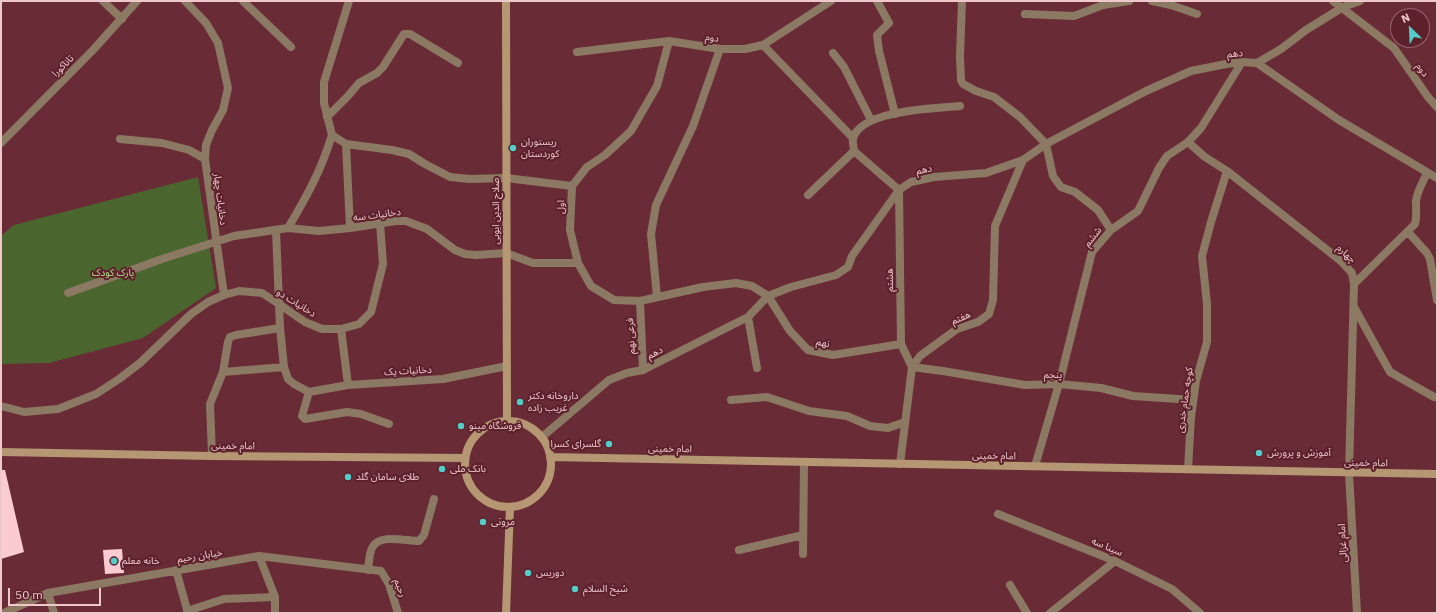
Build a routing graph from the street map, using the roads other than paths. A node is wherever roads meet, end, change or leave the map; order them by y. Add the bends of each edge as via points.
1 (103, 1) edge
2 (137, 1) edge
3 (185, 1) edge
4 (243, 1) edge
5 (349, 1) edge
6 (506, 1) edge
7 (831, 1) edge
8 (878, 1) edge
9 (962, 1) edge
10 (1129, 1) edge
11 (1152, 1) edge
12 (1333, 1) edge
13 (1360, 1) edge
14 (1102, 3) edge
15 (1343, 7) junction
16 (1025, 14) dead end
17 (1197, 14) dead end
18 (122, 19) junction
19 (669, 41) junction
20 (763, 45) junction
21 (291, 47) dead end
22 (720, 49) junction
23 (577, 52) dead end
24 (832, 53) dead end
25 (1242, 62) junction
26 (458, 63) dead end
27 (1257, 63) junction
28 (960, 106) dead end
29 (1437, 107) edge
30 (895, 114) junction
31 (327, 117) junction
32 (871, 120) junction
33 (332, 135) junction
34 (853, 138) junction
35 (120, 139) dead end
36 (1188, 142) junction
37 (1, 143) edge
38 (346, 144) junction
39 (1046, 144) junction
40 (854, 151) junction
41 (205, 159) junction
42 (1023, 160) junction
43 (1227, 172) junction
44 (1427, 173) junction
45 (506, 178) junction
46 (1437, 178) edge
47 (572, 186) junction
48 (899, 190) junction
49 (808, 195) dead end
50 (380, 223) junction
51 (288, 228) junction
52 (350, 228) junction
53 (276, 230) junction
54 (1111, 230) junction
55 (1408, 232) junction
56 (215, 241) junction
57 (506, 253) junction
58 (578, 263) junction
59 (1354, 284) junction
60 (68, 292) dead end
61 (224, 295) junction
62 (768, 296) junction
63 (657, 298) junction
64 (1437, 300) edge
65 (640, 301) junction
66 (279, 304) junction
67 (1354, 307) junction
68 (748, 317) junction
69 (280, 328) junction
70 (341, 329) junction
71 (901, 344) junction
72 (507, 366) junction
73 (284, 367) junction
74 (912, 367) junction
75 (757, 368) dead end
76 (643, 370) junction
77 (223, 372) junction
78 (1059, 384) junction
79 (348, 385) junction
80 (309, 392) junction
81 (1434, 398) dead end
82 (731, 400) dead end
83 (1193, 400) junction
84 (1, 406) edge
85 (507, 421) junction
86 (905, 422) junction
87 (388, 424) dead end
88 (542, 437) junction
89 (1, 452) edge
90 (212, 456) junction
91 (550, 457) junction
92 (465, 458) junction
93 (804, 463) junction
94 (900, 464) junction
95 (1035, 466) junction
96 (1188, 469) junction
97 (1349, 472) junction
98 (1437, 474) edge
99 (434, 499) dead end
100 (510, 507) junction
101 (998, 514) dead end
102 (803, 535) junction
103 (739, 550) dead end
104 (803, 554) dead end
105 (259, 556) junction
106 (1115, 561) junction
107 (176, 570) junction
108 (368, 570) junction
109 (381, 571) joint
110 (1010, 585) dead end
111 (48, 593) junction
112 (275, 597) junction
113 (188, 612) edge
114 (4, 613) edge
115 (54, 613) edge
116 (275, 613) edge
117 (398, 613) edge
118 (506, 613) edge
119 (1027, 613) edge
120 (1050, 613) edge
121 (1200, 613) edge
122 (1357, 613) edge

1 - 18 street
2 - 18 street, تاناکورا
3 - 41 street, دخانیات چهار via 206,23 218,43 228,88 223,110 206,145
4 - 21 street
5 - 31 street via 324,82
6 - 45 main road, صلاح الدین ایوبی
7 - 20 street, دوم
8 - 30 street via 890,23 877,35
9 - 39 street via 960,69 963,84 994,97 1011,109
10 - 14 street
11 - 17 street
12 - 15 street, دوم
13 - 15 street, دهم
14 - 16 street via 1074,16
15 - 27 street, دهم
15 - 29 street, دوم via 1394,48
18 - 37 street, تاناکورا
19 - 22 street, دوم
19 - 23 street, دوم
19 - 47 street, اول via 657,86 631,131 605,155 587,167
20 - 22 street, دوم via 745,49
20 - 34 street
22 - 63 street via 693,126 656,205 651,234
24 - 32 street via 844,67
25 - 27 street, دهم
25 - 36 street, ششم via 1201,128
25 - 39 street, دهم via 1191,71 1146,91
26 - 31 street via 410,34 404,34 383,67 358,83
27 - 44 street via 1339,120
28 - 30 street
30 - 32 street
31 - 33 street
32 - 34 street via 858,130
33 - 38 street
33 - 51 street via 314,183
34 - 40 street
35 - 41 street via 162,143 189,150
36 - 43 street, چهارم
36 - 54 street, ششم via 1167,156 1138,212
38 - 45 street via 409,154 450,177
38 - 52 street
39 - 42 street, دهم
39 - 54 street via 1052,176 1061,187 1075,192 1098,210
40 - 48 street
40 - 49 street
41 - 56 street, دخانیات چهار
42 - 48 street, دهم via 986,173 934,177 911,182
42 - 74 street, هفتم via 995,226 992,300 989,314 978,322 957,329 920,356
43 - 59 street, چهارم via 1341,261 1352,273
43 - 83 street, کوچه حمام خدری via 1202,256 1207,304 1207,342
44 - 46 street
44 - 55 street via 1416,200 1417,218
45 - 47 street
45 - 57 main road, صلاح الدین ایوبی
47 - 58 street, اول via 570,230
48 - 62 street, دهم via 852,256 848,267 836,275
48 - 71 street, هشتم
50 - 52 street, دخانیات سه
50 - 57 street, دخانیات سه via 406,221 420,226 465,254
50 - 70 street, دخانیات دو via 383,264 371,312 359,324
51 - 52 street, دخانیات سه via 319,231
51 - 53 street, دخانیات سه
53 - 56 street, دخانیات سه
53 - 66 street
54 - 78 street, ششم via 1092,252
55 - 59 street
55 - 64 street via 1430,259
56 - 60 street, دخانیات سه
56 - 61 street, دخانیات چهار
57 - 58 street, دخانیات سه via 533,263
57 - 72 main road, صلاح الدین ایوبی
58 - 65 street, اول via 591,286 614,300
59 - 67 street, چهارم
61 - 66 street, دخانیات دو via 239,292 262,293
61 - 84 street, دخانیات دو via 191,314 140,363 96,394 58,409 24,412
62 - 63 street, اول via 752,286 736,283 703,287
62 - 68 street, دهم
62 - 71 street, نهم via 790,331 808,350 833,355
63 - 65 street, اول
65 - 76 street, فرعی نهم
66 - 69 street
66 - 70 street, دخانیات دو via 304,322 322,329
67 - 81 street via 1390,372
67 - 97 street, چهارم
68 - 75 street
68 - 76 street, دهم
69 - 73 street
69 - 77 street via 230,337
70 - 79 street
71 - 74 street, هشتم
72 - 79 street, دخانیات یک via 443,379
72 - 85 main road, صلاح الدین ایوبی
73 - 77 street
73 - 80 street via 288,379
74 - 78 street, پنجم via 944,370 1024,385
74 - 86 street
76 - 88 street, دهم via 609,380
77 - 90 street via 210,404
78 - 83 street, پنجم via 1101,388 1133,396
78 - 95 street, ششم
79 - 80 street, دخانیات یک
80 - 87 street via 302,416 305,420 347,412 361,414
82 - 86 street via 768,397 809,411 847,416 870,426 888,428
83 - 96 street, کوچه حمام خدری
85 - 88 main road via 526,425
85 - 92 main road via 497,422 479,432 470,444
86 - 94 street
88 - 91 main road
89 - 90 main road, امام خمینی
90 - 92 main road, امام خمینی
91 - 93 main road, امام خمینی
91 - 100 main road via 548,481 541,491 522,505
92 - 100 main road via 465,470 476,493 485,501 497,506
93 - 94 main road, امام خمینی
93 - 102 street
94 - 95 main road, امام خمینی
95 - 96 main road, امام خمینی
96 - 97 main road, امام خمینی
97 - 98 main road, امام خمینی
97 - 122 street, امام غزالی
99 - 108 street via 424,535 419,541 377,541 372,548
100 - 118 main road
101 - 106 street, سینا سه
102 - 103 street
102 - 104 street
105 - 107 street, خیابان رحیم
105 - 108 street, خیابان رحیم
105 - 112 street
106 - 120 street
106 - 121 street, سینا سه via 1172,589
107 - 111 street, خیابان رحیم
107 - 113 street
108 - 109 street, خیابان رحیم
109 - 117 street, رحیم via 389,584
110 - 119 street
111 - 114 street, خیابان رحیم
111 - 115 street
112 - 113 street via 224,599
112 - 116 street

